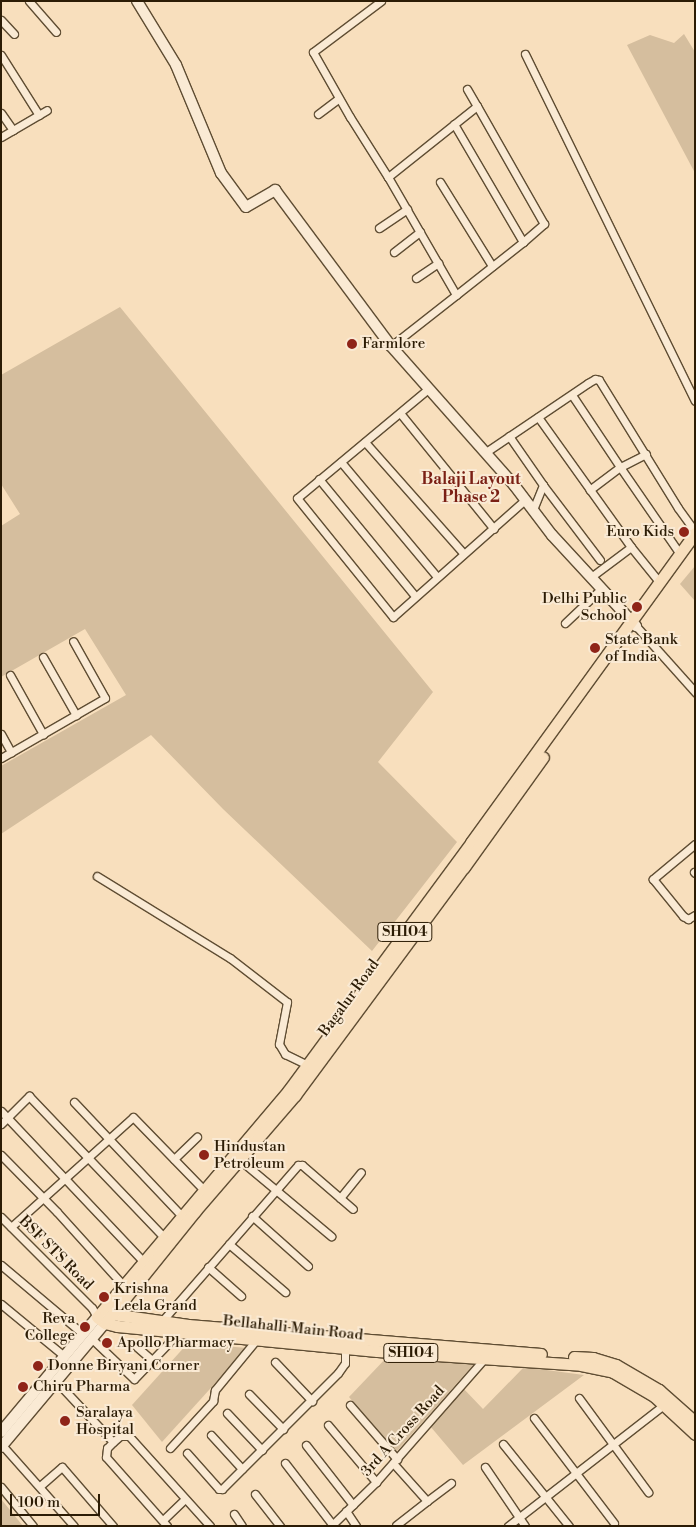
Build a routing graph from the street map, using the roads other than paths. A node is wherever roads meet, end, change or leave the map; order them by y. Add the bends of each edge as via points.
1 (29, 1) edge
2 (137, 1) edge
3 (381, 1) edge
4 (1, 20) edge
5 (56, 32) dead end
6 (14, 34) dead end
7 (525, 54) dead end
8 (1, 55) edge
9 (467, 90) dead end
10 (338, 98) junction
11 (477, 106) junction
12 (47, 110) dead end
13 (1, 113) edge
14 (318, 114) dead end
15 (39, 115) junction
16 (454, 124) junction
17 (13, 130) junction
18 (1, 137) edge
19 (388, 177) junction
20 (440, 182) dead end
21 (407, 209) junction
22 (379, 228) dead end
23 (420, 232) junction
24 (523, 242) junction
25 (394, 252) dead end
26 (438, 263) junction
27 (492, 266) junction
28 (416, 278) dead end
29 (456, 295) junction
30 (391, 346) junction
31 (428, 389) junction
32 (572, 395) junction
33 (695, 401) edge
34 (400, 413) junction
35 (538, 417) junction
36 (509, 436) junction
37 (365, 442) junction
38 (486, 452) junction
39 (646, 454) junction
40 (341, 462) junction
41 (620, 467) junction
42 (319, 479) junction
43 (543, 485) junction
44 (590, 490) junction
45 (526, 500) junction
46 (533, 510) junction
47 (494, 529) junction
48 (695, 532) edge
49 (695, 546) edge
50 (631, 547) junction
51 (464, 554) junction
52 (680, 554) junction
53 (600, 560) dead end
54 (437, 577) junction
55 (591, 577) junction
56 (660, 583) junction
57 (601, 589) junction
58 (415, 596) junction
59 (565, 623) dead end
60 (634, 624) junction
61 (73, 641) dead end
62 (42, 657) dead end
63 (10, 675) dead end
64 (695, 692) edge
65 (76, 715) junction
66 (1, 734) edge
67 (43, 734) junction
68 (11, 752) junction
69 (1, 758) edge
70 (486, 830) junction
71 (695, 844) edge
72 (97, 876) dead end
73 (695, 915) edge
74 (308, 1065) junction
75 (74, 1102) dead end
76 (1, 1111) edge
77 (7, 1118) junction
78 (1, 1124) edge
79 (197, 1137) dead end
80 (108, 1140) junction
81 (1, 1154) edge
82 (89, 1157) junction
83 (174, 1159) junction
84 (240, 1160) junction
85 (361, 1172) dead end
86 (66, 1178) junction
87 (203, 1189) junction
88 (275, 1189) junction
89 (44, 1198) junction
90 (340, 1198) junction
91 (352, 1209) dead end
92 (181, 1215) junction
93 (252, 1216) junction
94 (1, 1217) edge
95 (11, 1227) junction
96 (163, 1236) junction
97 (331, 1236) dead end
98 (229, 1244) junction
99 (143, 1261) junction
100 (1, 1265) edge
101 (308, 1266) dead end
102 (208, 1267) junction
103 (123, 1285) junction
104 (285, 1292) dead end
105 (241, 1296) dead end
106 (1, 1304) edge
107 (102, 1314) junction
108 (162, 1321) junction
109 (179, 1332) junction
110 (87, 1336) junction
111 (257, 1339) junction
112 (137, 1347) dead end
113 (345, 1348) junction
114 (488, 1354) junction
115 (64, 1356) junction
116 (153, 1361) junction
117 (275, 1362) dead end
118 (56, 1381) junction
119 (249, 1394) dead end
120 (579, 1398) dead end
121 (312, 1401) junction
122 (667, 1402) junction
123 (350, 1405) dead end
124 (227, 1413) dead end
125 (534, 1418) dead end
126 (695, 1422) edge
127 (328, 1424) dead end
128 (283, 1429) junction
129 (1, 1432) edge
130 (695, 1434) edge
131 (211, 1436) dead end
132 (112, 1442) junction
133 (306, 1444) dead end
134 (504, 1444) dead end
135 (613, 1444) junction
136 (2, 1446) edge
137 (170, 1448) dead end
138 (262, 1450) junction
139 (187, 1453) dead end
140 (395, 1461) junction
141 (285, 1464) dead end
142 (485, 1467) dead end
143 (242, 1469) junction
144 (576, 1473) junction
145 (376, 1482) junction
146 (451, 1483) dead end
147 (40, 1486) junction
148 (1, 1487) edge
149 (648, 1492) dead end
150 (255, 1494) dead end
151 (546, 1496) junction
152 (185, 1499) junction
153 (427, 1501) junction
154 (354, 1505) junction
155 (346, 1512) junction
156 (234, 1514) dead end
157 (519, 1517) junction
158 (165, 1523) edge
159 (614, 1523) dead end
160 (331, 1525) edge
161 (396, 1525) edge
162 (33, 1526) edge
163 (74, 1526) edge
164 (113, 1526) edge
165 (210, 1526) edge
166 (242, 1526) edge
167 (280, 1526) edge
168 (356, 1526) edge
169 (508, 1526) edge
170 (526, 1526) edge
171 (569, 1526) edge

1 - 5 street
2 - 30 street via 176,65 221,173 231,187 246,207 275,190
3 - 10 street via 313,52
4 - 6 street
7 - 33 street
8 - 15 street
9 - 11 street
10 - 14 street
10 - 19 street
11 - 16 street
11 - 24 street via 544,220 543,226
12 - 15 street
13 - 17 street
15 - 17 street
16 - 19 street
16 - 24 street
17 - 18 street
19 - 21 street
20 - 27 street
21 - 22 street
21 - 23 street
23 - 25 street
23 - 26 street
24 - 27 street
26 - 28 street
26 - 29 street
27 - 29 street
29 - 30 street
30 - 31 street
31 - 34 street
31 - 38 street
32 - 35 street
32 - 39 street via 595,379 599,380
32 - 41 street
34 - 37 street
34 - 47 street
35 - 36 street
35 - 44 street
36 - 38 street
36 - 43 street
37 - 40 street
37 - 51 street
38 - 45 street
39 - 41 street
39 - 48 street
40 - 42 street
40 - 54 street
41 - 44 street
41 - 52 street
42 - 58 street
42 - 58 street via 296,498 393,616
43 - 46 street
43 - 53 street
44 - 50 street
45 - 46 street
45 - 47 street
46 - 55 street
47 - 51 street
48 - 52 main road, Bagalur Road / SH104
49 - 60 main road, Bagalur Road / SH104
50 - 55 street
50 - 56 street
51 - 54 street
52 - 56 main road, Bagalur Road / SH104
54 - 58 street
55 - 57 street
56 - 60 main road, Bagalur Road / SH104
57 - 59 street
57 - 60 street
60 - 64 street
60 - 70 main road, Bagalur Road / SH104
61 - 65 street via 106,698
62 - 65 street
63 - 67 street
65 - 67 street
66 - 68 street
67 - 68 street
68 - 69 street
70 - 74 main road, Bagalur Road / SH104
70 - 84 main road, Bagalur Road / SH104 via 317,1067
71 - 73 street via 653,879 683,916 688,919
72 - 74 street via 230,958 288,1002 279,1044 285,1054
74 - 87 main road, Bagalur Road / SH104
75 - 80 street
76 - 77 street
77 - 78 street
77 - 82 street via 29,1096
77 - 86 street
79 - 83 street
80 - 82 street
80 - 83 street via 133,1117
80 - 92 street
81 - 89 street
82 - 86 street
82 - 96 street
83 - 87 street
84 - 88 street
84 - 107 main road, Bagalur Road / SH104
85 - 90 street
86 - 89 street
86 - 99 street
87 - 92 main road, Bagalur Road / SH104
88 - 90 street via 300,1164
88 - 93 street
88 - 97 street
89 - 95 street
89 - 103 street
90 - 91 street
92 - 96 main road, Bagalur Road / SH104
93 - 98 street
93 - 101 street
94 - 95 street, BSF STS Road
95 - 107 street, BSF STS Road
96 - 99 main road, Bagalur Road / SH104
98 - 102 street
98 - 104 street
99 - 103 main road, Bagalur Road / SH104
100 - 110 street
102 - 105 street
102 - 108 street
103 - 107 main road, Bagalur Road / SH104
106 - 115 street
107 - 108 main road, Bellahalli Main Road / SH104
107 - 109 main road, Bellahalli Main Road / SH104
107 - 110 street, Bagalur Road
108 - 114 main road, Bellahalli Main Road / SH104
109 - 111 main road, Bellahalli Main Road / SH104
109 - 116 street
110 - 115 street, Bagalur Road
110 - 116 street via 133,1379
110 - 118 street, Bagalur Road
111 - 113 main road, Bellahalli Main Road / SH104
111 - 137 street via 215,1390 213,1400
112 - 116 street
113 - 114 main road, Bellahalli Main Road / SH104
113 - 121 street via 342,1368
114 - 122 main road, Bellahalli Main Road / SH104 via 593,1358 616,1365 659,1390
114 - 140 street, 3rd A Cross Road
115 - 129 street, Bagalur Road
117 - 121 street
118 - 132 street
118 - 136 street, Bagalur Road
119 - 128 street
120 - 135 street
121 - 128 street
122 - 126 main road, Bellahalli Main Road / SH104
122 - 130 main road, Bellahalli Main Road / SH104
122 - 135 street
123 - 140 street
124 - 138 street
125 - 144 street
127 - 145 street
128 - 138 street
131 - 143 street
132 - 152 street via 120,1436 129,1436
132 - 158 street via 106,1457
133 - 154 street
134 - 151 street
135 - 144 street
135 - 149 street
136 - 147 street
138 - 143 street
139 - 143 street via 218,1489 222,1489
140 - 145 street, 3rd A Cross Road
140 - 153 street
141 - 160 street
142 - 157 street
144 - 151 street
144 - 159 street
145 - 154 street, 3rd A Cross Road
146 - 153 street
147 - 163 street
147 - 164 street via 62,1467
148 - 162 street
150 - 167 street
151 - 157 street
151 - 171 street
152 - 158 street
152 - 165 street
153 - 161 street
154 - 155 street, 3rd A Cross Road
155 - 160 street, 3rd A Cross Road
155 - 168 street
156 - 166 street
157 - 169 street
157 - 170 street

